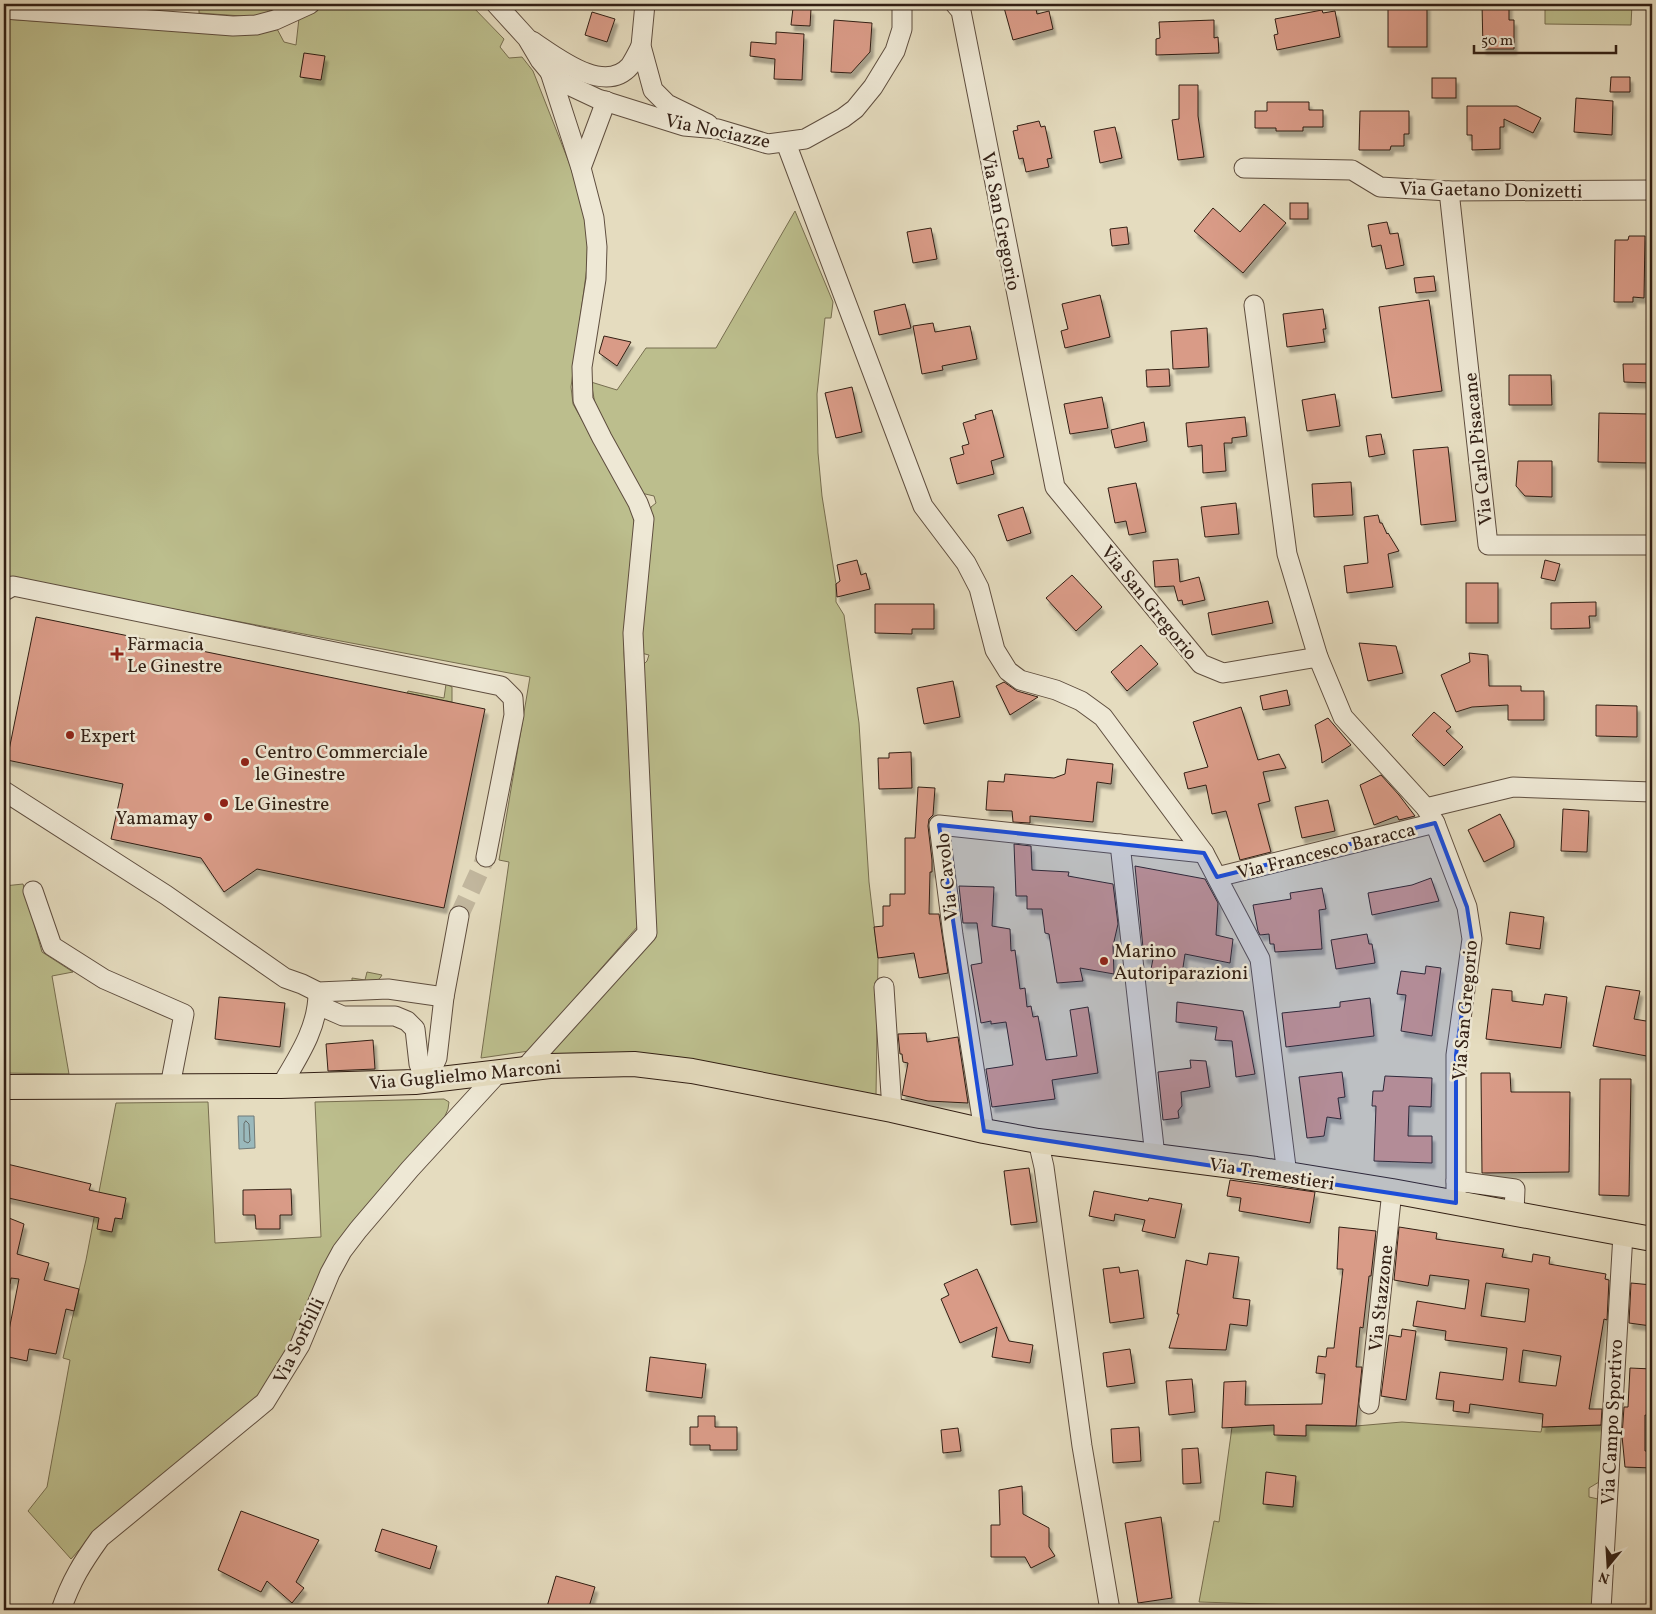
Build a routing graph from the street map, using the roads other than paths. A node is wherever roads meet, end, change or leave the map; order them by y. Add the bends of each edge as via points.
1 (310, 4) edge
2 (496, 4) edge
3 (645, 4) edge
4 (902, 4) edge
5 (955, 4) edge
6 (4, 9) edge
7 (527, 38) junction
8 (641, 46) junction
9 (550, 72) junction
10 (606, 102) junction
11 (718, 129) junction
12 (786, 143) junction
13 (581, 168) junction
14 (1244, 168) dead end
15 (1652, 190) edge
16 (1449, 191) junction
17 (1254, 305) dead end
18 (1652, 545) edge
19 (4, 591) edge
20 (1318, 657) junction
21 (4, 791) edge
22 (1652, 792) edge
23 (1430, 816) junction
24 (1120, 844) junction
25 (1204, 853) junction
26 (486, 857) tunnel mouth
27 (1217, 877) junction
28 (33, 891) dead end
29 (459, 916) tunnel mouth
30 (884, 987) dead end
31 (444, 997) junction
32 (318, 999) junction
33 (524, 1069) junction
34 (498, 1073) junction
35 (426, 1082) junction
36 (4, 1086) edge
37 (170, 1086) junction
38 (281, 1086) junction
39 (892, 1110) junction
40 (984, 1131) junction
41 (1038, 1141) junction
42 (1155, 1156) junction
43 (1287, 1174) junction
44 (1392, 1191) junction
45 (1456, 1192) junction
46 (1622, 1234) junction
47 (1652, 1239) edge
48 (1368, 1404) dead end
49 (61, 1610) edge
50 (1110, 1610) edge
51 (1601, 1610) edge

1 - 6 street via 276,20 233,26
2 - 7 street, Via Nociazze
3 - 8 street
4 - 12 street, Via Nociazze via 902,29 895,51 855,109 805,139
5 - 20 street, Via San Gregorio via 961,11 1055,487 1201,664 1223,673
7 - 8 street via 573,68 606,77 629,67
7 - 9 street, Via Nociazze
8 - 11 street via 653,90 667,104
9 - 10 street, Via Nociazze via 564,83
9 - 13 street
10 - 11 street, Via Nociazze via 684,126
10 - 13 street
11 - 12 street, Via Nociazze via 768,144
12 - 25 street via 923,506 966,563 979,588 995,650 1008,671 1020,680 1081,701 1103,717
13 - 33 street via 594,218 597,247 596,279 582,367 583,400 644,519 633,632 647,933
14 - 16 street, Via Gaetano Donizetti via 1352,170 1380,187
15 - 16 street, Via Gaetano Donizetti
16 - 18 street, Via Carlo Pisacane via 1488,544
17 - 20 street via 1288,554
19 - 26 street via 13,586 501,686 513,698 514,715
20 - 23 street, Via San Gregorio via 1343,717
21 - 32 street via 166,895 284,978 302,984
22 - 23 street, Via Francesco Baracca via 1514,787
23 - 27 street, Via Francesco Baracca
23 - 45 street, Via San Gregorio via 1467,907 1472,939 1456,1055
24 - 25 street, Via Cavolo
24 - 40 street, Via Cavolo via 939,825
24 - 42 street
25 - 27 street
27 - 43 street via 1260,959
28 - 37 street via 52,946 104,979 184,1014
29 - 31 street
30 - 39 street
31 - 32 street via 388,989
31 - 35 street via 437,1058
32 - 35 street via 344,1016 396,1016 407,1021 414,1028 419,1064
32 - 38 street via 308,1040
33 - 34 main road, Via Guglielmo Marconi
33 - 39 main road, Via Guglielmo Marconi via 634,1064 682,1070
34 - 35 main road, Via Guglielmo Marconi
34 - 49 street, Via Sorbilli via 410,1169 342,1252 300,1345 265,1402 100,1538 80,1564
35 - 38 main road, Via Guglielmo Marconi
36 - 37 main road, Via Guglielmo Marconi
37 - 38 main road, Via Guglielmo Marconi
39 - 40 main road, Via Tremestieri
40 - 41 main road, Via Tremestieri
41 - 42 main road, Via Tremestieri
41 - 50 street via 1082,1446
42 - 43 main road, Via Tremestieri
43 - 44 main road, Via Tremestieri
44 - 45 main road, Via Tremestieri
44 - 48 street, Via Stazzone
45 - 46 main road, Via Tremestieri via 1514,1213
46 - 47 main road, Via Tremestieri
46 - 51 street, Via Campo Sportivo

